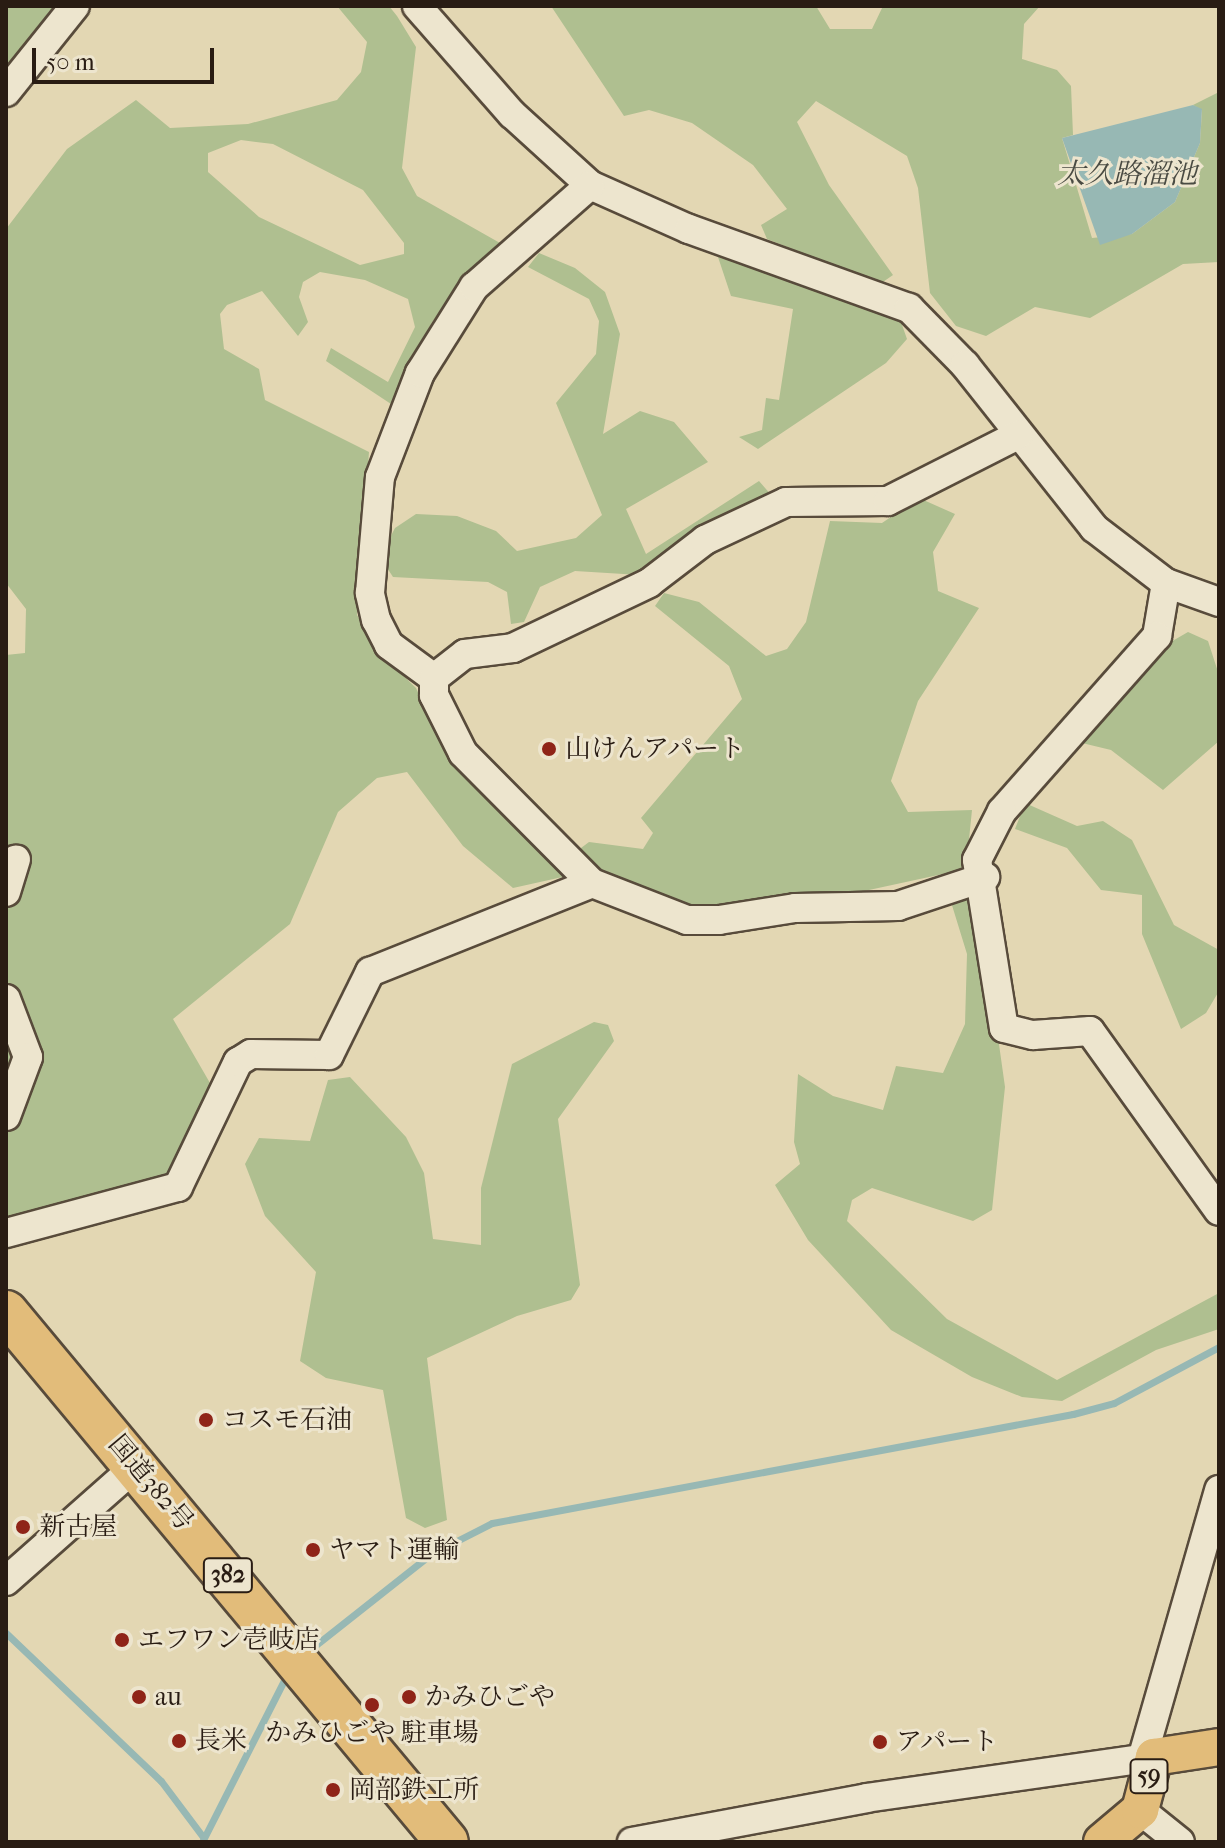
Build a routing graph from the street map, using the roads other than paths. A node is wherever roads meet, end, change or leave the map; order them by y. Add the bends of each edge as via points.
1 (75, 6) edge
2 (417, 6) edge
3 (6, 92) edge
4 (590, 185) junction
5 (1018, 435) junction
6 (1166, 583) junction
7 (1219, 602) edge
8 (434, 678) junction
9 (16, 859) dead end
10 (985, 877) junction
11 (592, 883) junction
12 (6, 892) edge
13 (6, 999) edge
14 (6, 1116) edge
15 (1219, 1211) edge
16 (6, 1233) edge
17 (6, 1312) edge
18 (136, 1466) junction
19 (1219, 1490) edge
20 (6, 1581) edge
21 (1219, 1747) edge
22 (1148, 1758) junction
23 (1140, 1810) junction
24 (447, 1842) edge
25 (632, 1842) edge
26 (1102, 1842) edge
27 (1180, 1842) edge

1 - 3 street
2 - 4 street via 512,114
4 - 5 street via 689,229 909,308
4 - 8 street via 474,287 420,373 380,477 370,593 376,620 389,645
5 - 6 street via 1094,528
5 - 8 street via 888,501 786,502 705,540 649,583 513,648 465,654
6 - 7 street
6 - 10 street via 1157,636 1002,811 977,860
8 - 11 street via 434,695 463,753
9 - 12 street
10 - 11 street via 898,906 795,908 719,920 687,920
10 - 15 street via 1004,1028 1033,1035 1090,1031
11 - 16 street via 370,972 329,1055 251,1054 238,1062 178,1187
13 - 14 street via 28,1057
17 - 18 highway, 国道382号 / 382
18 - 20 street
18 - 24 highway, 国道382号 / 382
19 - 22 street
21 - 22 main road, 59
22 - 23 main road, 59
22 - 25 street via 866,1798
23 - 26 main road, 59
23 - 27 street

